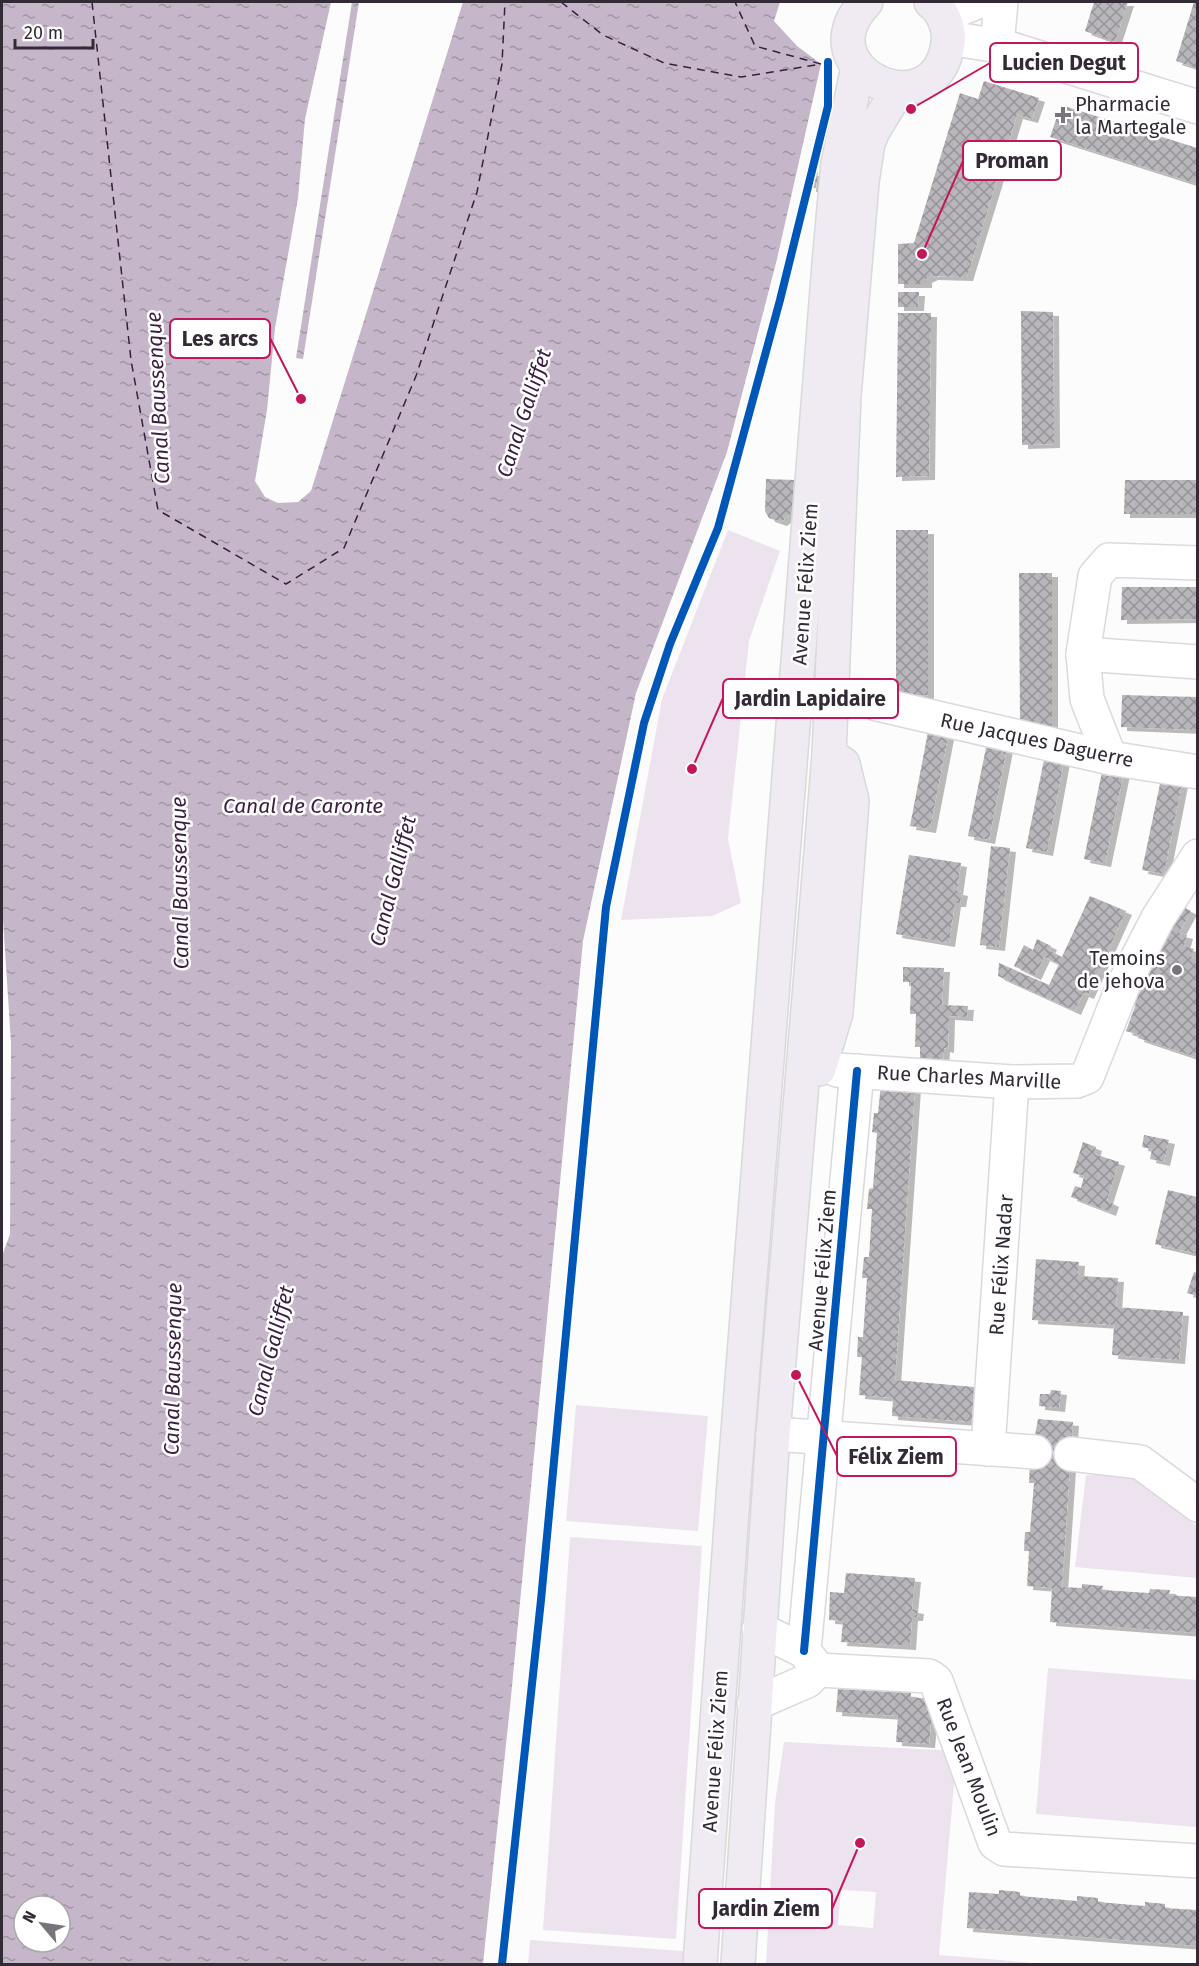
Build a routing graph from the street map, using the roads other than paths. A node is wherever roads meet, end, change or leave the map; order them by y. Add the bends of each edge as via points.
1 (866, 2) edge
2 (977, 2) edge
3 (1001, 2) edge
4 (941, 18) edge
5 (997, 45) junction
6 (858, 67) junction
7 (899, 88) junction
8 (1197, 107) edge
9 (1197, 563) edge
10 (1083, 654) junction
11 (1197, 662) edge
12 (878, 704) dead end
13 (1110, 758) junction
14 (1197, 772) edge
15 (1197, 856) edge
16 (811, 1068) junction
17 (857, 1071) junction
18 (1012, 1082) junction
19 (773, 1434) junction
20 (823, 1438) junction
21 (988, 1449) junction
22 (1035, 1452) dead end
23 (1071, 1454) dead end
24 (1197, 1505) edge
25 (759, 1629) junction
26 (811, 1660) junction
27 (754, 1704) junction
28 (1197, 1861) edge
29 (700, 1965) edge
30 (738, 1965) edge

1 - 6 main road via 851,24 849,39
2 - 4 street
3 - 5 street
4 - 5 street
4 - 7 main road via 946,53 939,67 915,86
5 - 8 street
6 - 7 main road via 869,79
6 - 29 main road, Avenue Félix Ziem via 838,163 829,264
7 - 16 main road, Avenue Félix Ziem via 870,137 862,182 844,396 829,755 843,764 852,801 836,1013
9 - 10 street via 1109,560 1095,576
10 - 11 street
10 - 13 street via 1087,699
12 - 13 street, Rue Jacques Daguerre
13 - 14 street, Rue Jacques Daguerre
15 - 18 street, Rue Charles Marville via 1158,918 1123,987 1087,1077 1077,1081
16 - 17 street, Rue Charles Marville
16 - 19 main road, Avenue Félix Ziem
17 - 18 street, Rue Charles Marville
17 - 20 street, Avenue Félix Ziem
18 - 21 street, Rue Félix Nadar
19 - 20 street
19 - 25 main road, Avenue Félix Ziem
20 - 21 street
20 - 26 street, Avenue Félix Ziem
21 - 22 street
23 - 24 street via 1140,1462
25 - 26 street
25 - 27 main road, Avenue Félix Ziem
26 - 27 street, Avenue Félix Ziem via 807,1681
26 - 28 street, Rue Jean Moulin via 929,1676 936,1681 995,1843 1004,1849
27 - 30 main road, Avenue Félix Ziem

